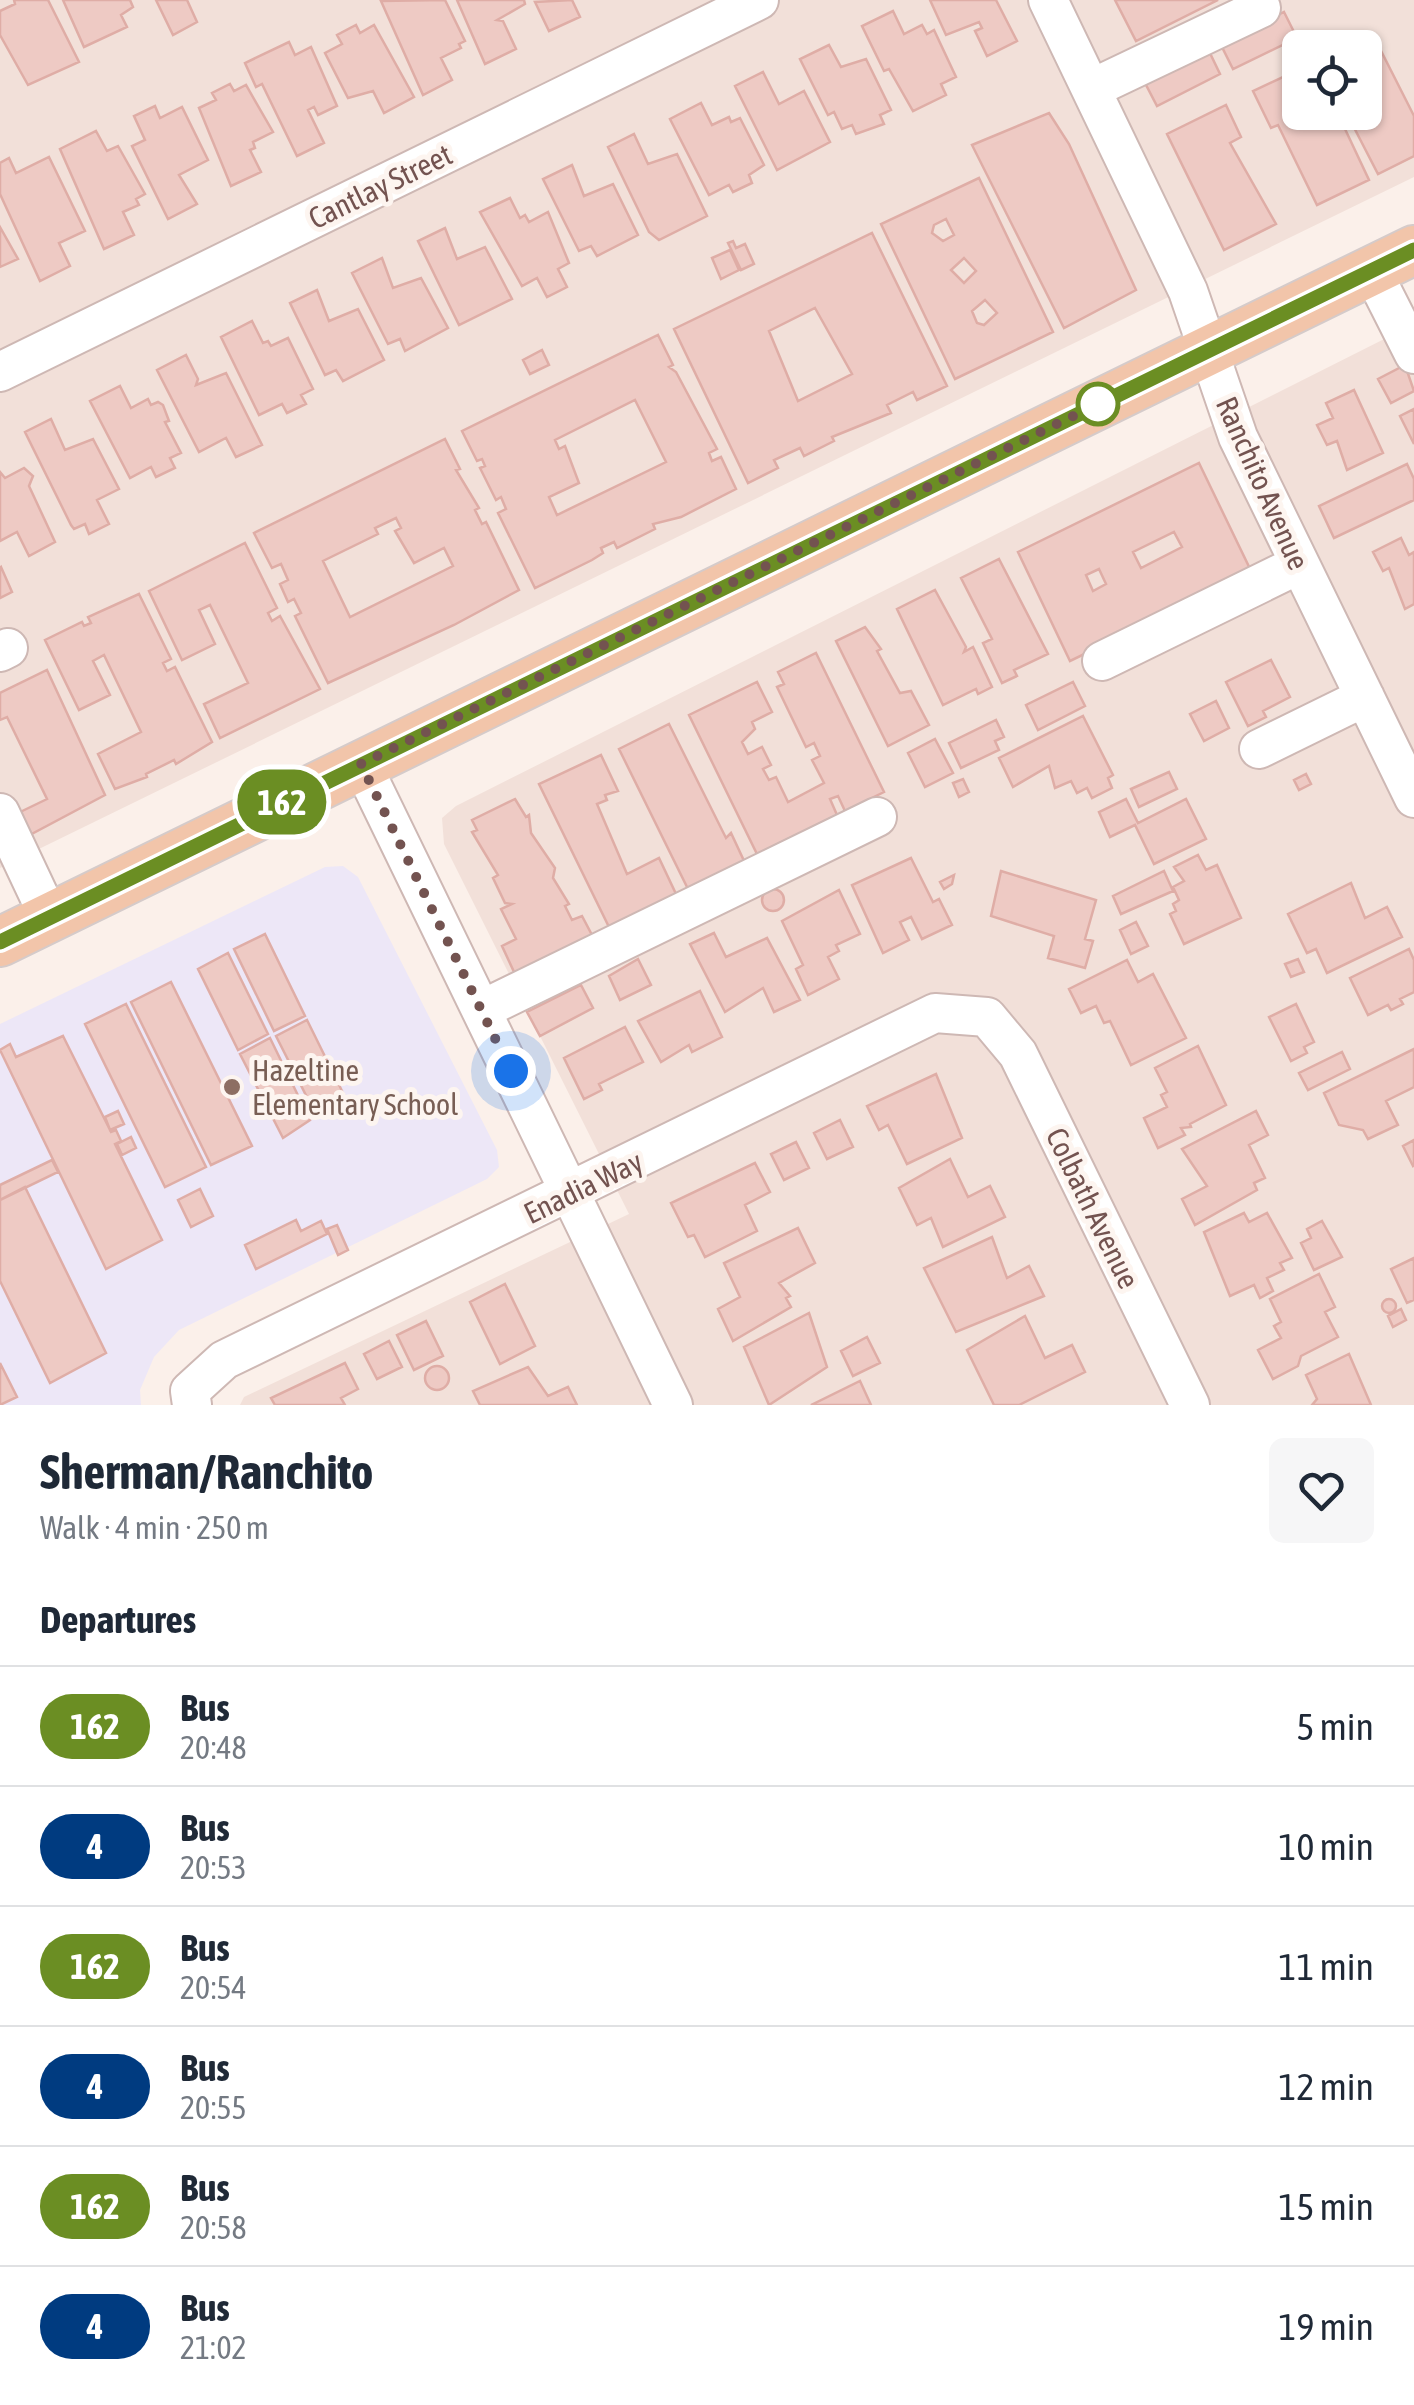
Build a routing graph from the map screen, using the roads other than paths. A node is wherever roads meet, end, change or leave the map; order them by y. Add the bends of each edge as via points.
1 (759, 0) edge
2 (1048, 0) edge
3 (1261, 8) dead end
4 (1091, 89) junction
5 (1414, 250) edge
6 (1372, 270) junction
7 (1208, 351) junction
8 (1414, 354) edge
9 (0, 372) edge
10 (1298, 565) junction
11 (1102, 661) dead end
12 (1365, 698) junction
13 (1259, 749) dead end
14 (361, 764) junction
15 (1414, 798) edge
16 (0, 813) edge
17 (877, 817) dead end
18 (49, 918) junction
19 (0, 942) edge
20 (481, 1010) junction
21 (988, 1018) joint
22 (571, 1194) junction
23 (191, 1398) edge
24 (674, 1405) edge
25 (1190, 1405) edge

1 - 9 street, Cantlay Street
2 - 4 street, Ranchito Avenue
3 - 4 street
4 - 7 street, Ranchito Avenue via 1188,291
5 - 6 main road
6 - 7 main road
6 - 8 street
7 - 10 street, Ranchito Avenue via 1238,437
7 - 14 main road
10 - 11 street
10 - 12 street, Ranchito Avenue
12 - 13 street
12 - 15 street, Ranchito Avenue
14 - 18 main road
14 - 20 street
16 - 18 street
17 - 20 street
18 - 19 main road
20 - 22 street
21 - 22 street, Enadia Way via 935,1013
21 - 25 street, Colbath Avenue via 1018,1054
22 - 23 street, Enadia Way via 224,1360
22 - 24 street

